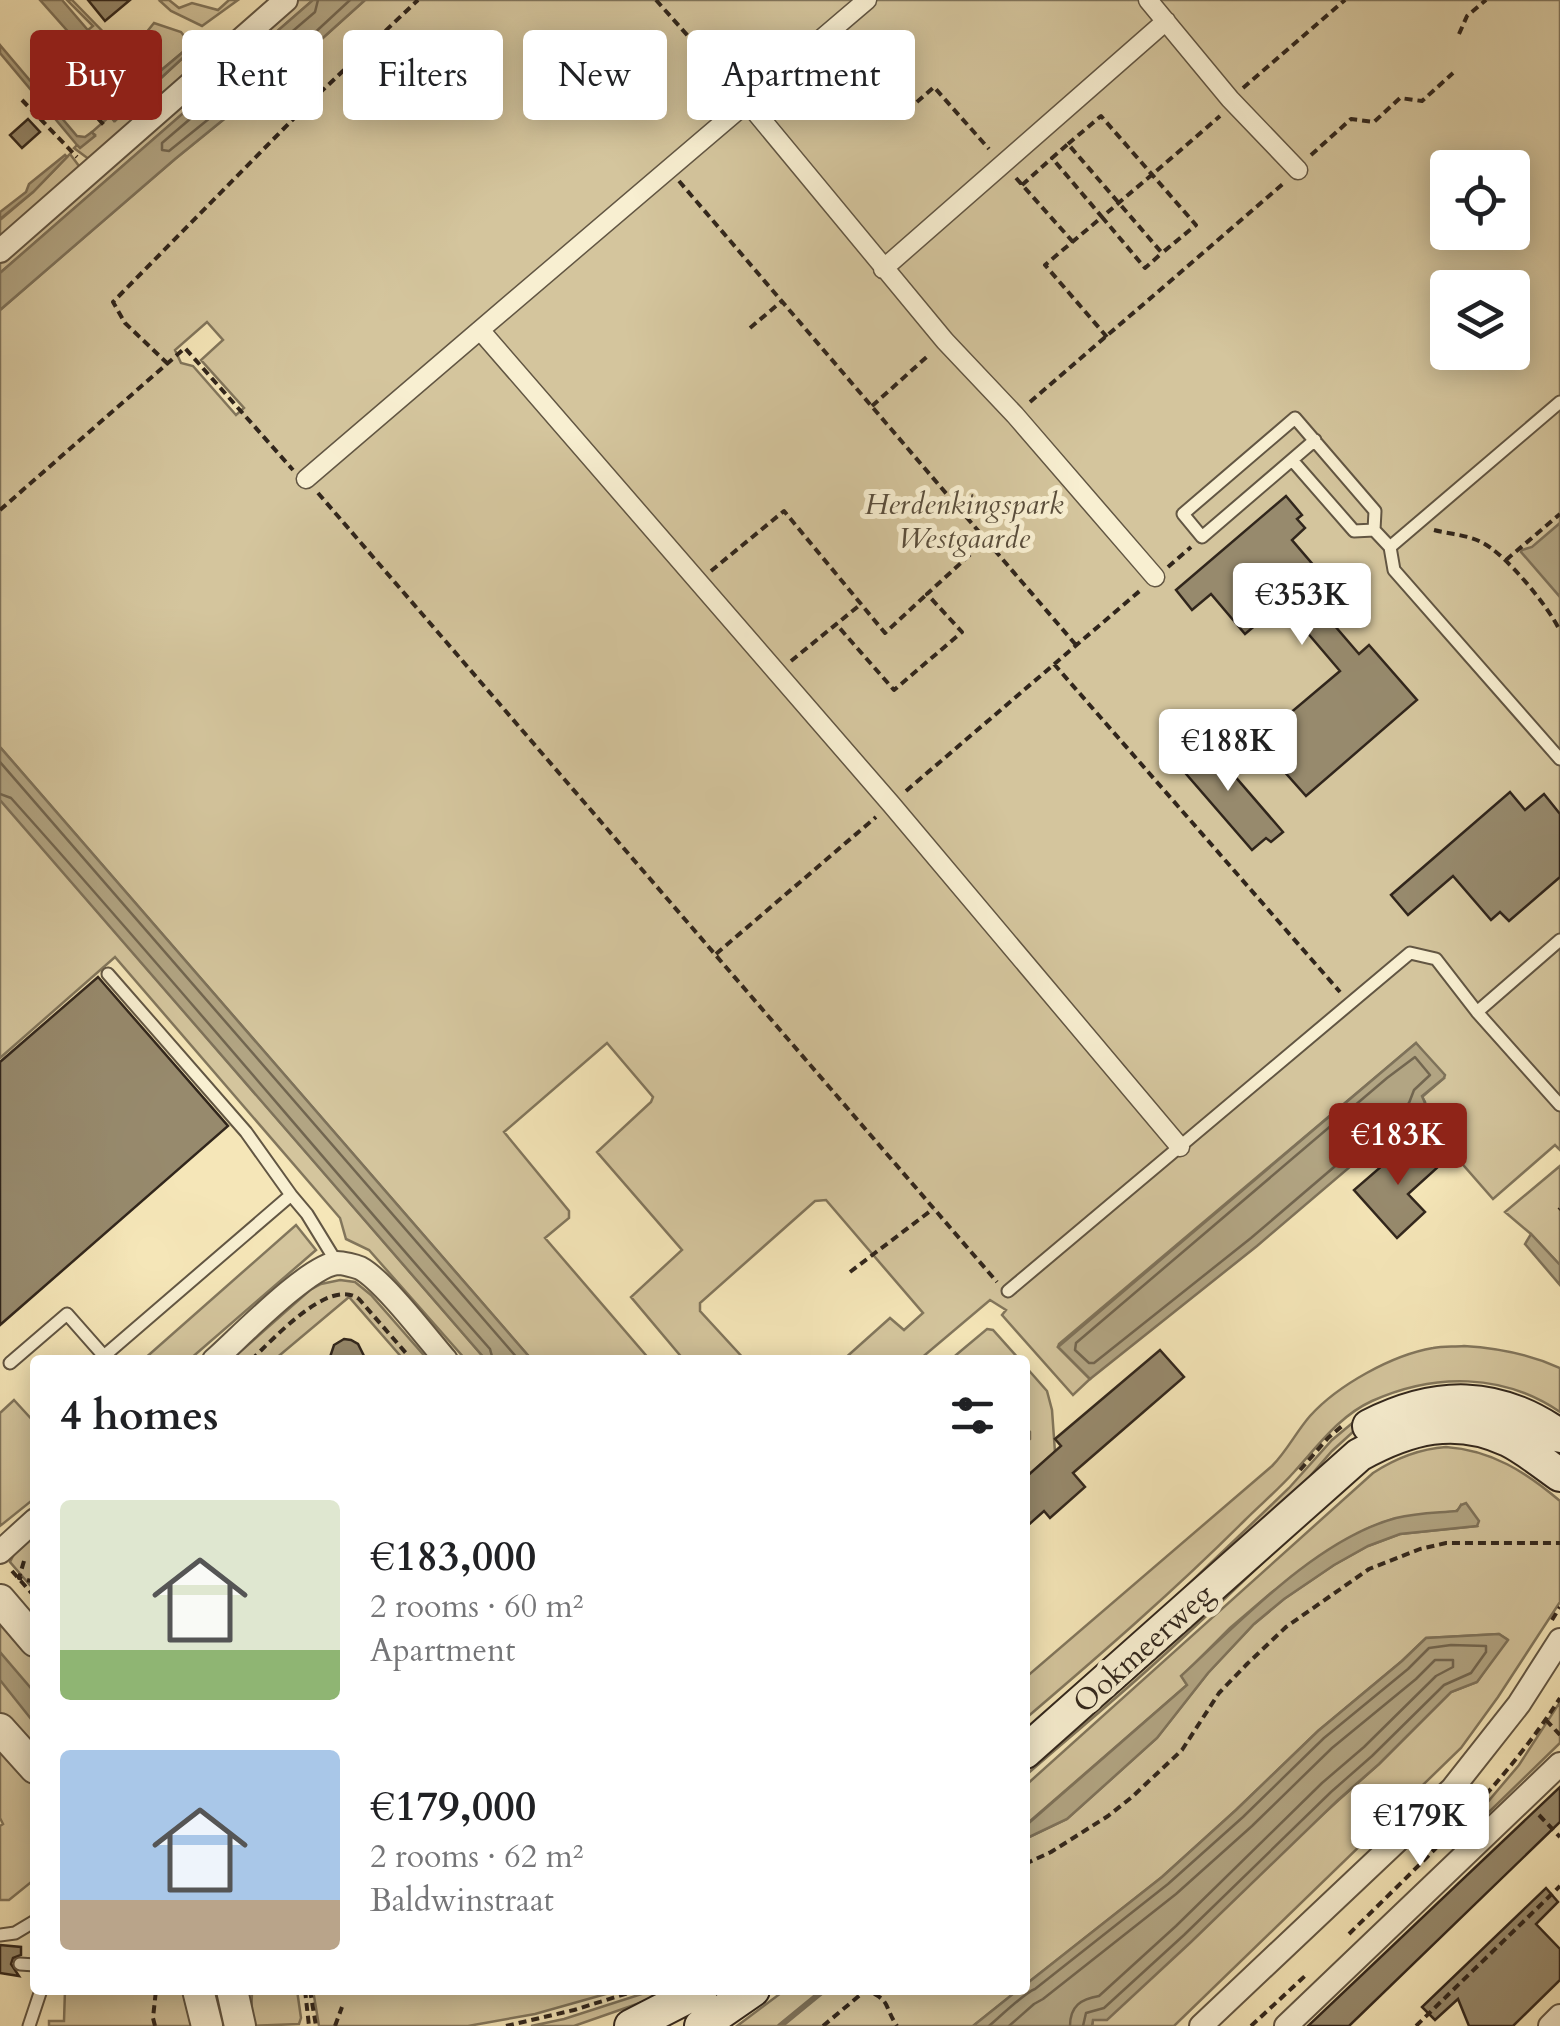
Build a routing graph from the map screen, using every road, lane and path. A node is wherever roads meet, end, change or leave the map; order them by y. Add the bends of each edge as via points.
1 (418, 0) edge
2 (656, 0) edge
3 (866, 0) edge
4 (1148, 0) edge
5 (1345, 0) edge
6 (1486, 0) edge
7 (275, 4) edge
8 (1166, 20) junction
9 (836, 26) junction
10 (831, 30) edge
11 (1458, 34) dead end
12 (687, 35) edge
13 (1453, 73) dead end
14 (22, 100) dead end
15 (1233, 101) junction
16 (99, 120) edge
17 (728, 120) edge
18 (762, 120) edge
19 (122, 144) junction
20 (1068, 144) junction
21 (74, 154) dead end
22 (1052, 158) junction
23 (1002, 164) junction
24 (670, 169) junction
25 (1298, 170) junction
26 (1153, 174) junction
27 (1022, 184) junction
28 (1119, 203) junction
29 (1102, 218) junction
30 (1072, 242) junction
31 (0, 251) edge
32 (1162, 253) junction
33 (883, 269) junction
34 (782, 301) junction
35 (750, 328) dead end
36 (480, 330) junction
37 (1107, 337) junction
38 (945, 341) junction
39 (168, 364) junction
40 (1560, 402) edge
41 (872, 406) junction
42 (1015, 415) junction
43 (1314, 440) junction
44 (1292, 460) junction
45 (306, 479) junction
46 (0, 510) edge
47 (1560, 514) edge
48 (1415, 526) junction
49 (1374, 530) junction
50 (1202, 537) junction
51 (986, 540) junction
52 (1390, 547) junction
53 (1506, 560) junction
54 (1155, 578) junction
55 (698, 582) junction
56 (927, 594) junction
57 (862, 604) junction
58 (836, 624) junction
59 (1560, 631) edge
60 (1054, 664) dead end
61 (777, 672) junction
62 (1560, 759) edge
63 (1560, 940) edge
64 (108, 974) dead end
65 (1350, 1003) junction
66 (1477, 1012) junction
67 (1560, 1105) edge
68 (1180, 1147) junction
69 (291, 1195) junction
70 (932, 1209) junction
71 (337, 1263) junction
72 (850, 1272) dead end
73 (1008, 1291) joint
74 (101, 1355) edge
75 (109, 1355) edge
76 (220, 1355) edge
77 (256, 1355) edge
78 (408, 1355) edge
79 (442, 1355) edge
80 (10, 1363) dead end
81 (1560, 1436) edge
82 (1560, 1475) edge
83 (30, 1527) edge
84 (1260, 1542) junction
85 (1560, 1543) edge
86 (25, 1558) dead end
87 (5, 1560) edge
88 (9, 1589) edge
89 (30, 1630) edge
90 (1560, 1640) edge
91 (1560, 1663) edge
92 (1560, 1698) edge
93 (1546, 1720) junction
94 (0, 1728) edge
95 (1560, 1735) edge
96 (1030, 1748) edge
97 (30, 1762) edge
98 (1560, 1764) edge
99 (1524, 1798) junction
100 (1560, 1837) edge
101 (1030, 1862) edge
102 (1560, 1886) edge
103 (30, 1924) edge
104 (0, 1935) edge
105 (1339, 1944) dead end
106 (20, 1964) dead end
107 (30, 1965) edge
108 (1312, 1969) dead end
109 (40, 1995) edge
110 (155, 1995) edge
111 (199, 1995) edge
112 (233, 1995) edge
113 (307, 1995) edge
114 (308, 1995) edge
115 (622, 1995) edge
116 (691, 1995) edge
117 (745, 1995) edge
118 (860, 1995) edge
119 (877, 1995) edge
120 (342, 2007) dead end
121 (1560, 2016) edge
122 (29, 2026) edge
123 (154, 2026) edge
124 (207, 2026) edge
125 (240, 2026) edge
126 (308, 2026) edge
127 (316, 2026) edge
128 (335, 2026) edge
129 (506, 2026) edge
130 (631, 2026) edge
131 (701, 2026) edge
132 (824, 2026) edge
133 (897, 2026) edge
134 (1201, 2026) edge
135 (1222, 2026) edge
136 (1251, 2026) edge
137 (1286, 2026) edge
138 (1416, 2026) edge
139 (1550, 2026) edge

1 - 39 path via 113,302
2 - 12 path
3 - 9 street
4 - 8 street
5 - 15 path
6 - 11 path
7 - 19 street
8 - 15 street
8 - 23 street
9 - 10 street
9 - 23 path via 910,109 934,87
13 - 25 path via 1422,102 1400,98 1374,122 1351,119
14 - 21 path
15 - 25 street
15 - 26 path
16 - 19 path
17 - 24 street
18 - 33 street
19 - 31 street
20 - 22 path
20 - 26 path via 1102,116
20 - 28 path
22 - 27 path
22 - 29 path
23 - 27 path
23 - 33 street
24 - 34 path
24 - 36 street
25 - 37 path
26 - 28 path
26 - 32 path via 1196,225
27 - 30 path
28 - 29 path
28 - 32 path
29 - 30 path
29 - 32 path via 1144,268
30 - 37 path via 1045,265
33 - 38 street
34 - 35 path
34 - 41 path
36 - 45 street
36 - 55 street
37 - 42 path
38 - 41 path
38 - 42 street
39 - 45 path via 186,348
39 - 46 path
40 - 48 lane
41 - 51 path
42 - 54 street
43 - 44 lane
43 - 49 lane via 1376,511
43 - 50 lane via 1295,418 1182,514
44 - 49 lane via 1354,531
44 - 50 lane
45 - 70 path
47 - 53 path
48 - 52 lane
48 - 53 path via 1482,542
49 - 52 lane
50 - 54 path
51 - 54 path via 1076,646
51 - 56 path
52 - 62 lane via 1394,570
53 - 59 path
55 - 57 path via 784,511
55 - 61 street
56 - 57 path via 885,633
56 - 58 path via 962,632 894,690
57 - 58 path
58 - 61 path
60 - 65 path
61 - 68 street
63 - 66 lane
64 - 69 lane via 246,1132
65 - 66 lane via 1410,954 1436,959
65 - 68 lane
66 - 67 lane
68 - 73 lane
69 - 71 lane
69 - 75 lane
70 - 72 path
70 - 73 path
71 - 76 street via 298,1285
71 - 79 street via 375,1279
74 - 80 lane via 67,1314
77 - 78 path via 314,1302 346,1293
81 - 84 main road, Ookmeerweg via 1518,1412 1478,1402 1416,1406 1358,1434
82 - 84 main road, Ookmeerweg via 1490,1434 1454,1427 1411,1431 1359,1456
83 - 87 street
84 - 96 main road, Ookmeerweg
85 - 101 path via 1446,1543 1369,1570 1286,1627 1247,1664 1182,1750 1132,1796
86 - 88 path
87 - 88 path
88 - 89 street
90 - 134 street via 1452,1789
91 - 135 street via 1471,1782
92 - 93 path
93 - 95 path
93 - 105 path via 1450,1834
94 - 97 street
98 - 99 street
99 - 100 path
99 - 137 street
102 - 138 path
103 - 104 lane
106 - 107 lane
108 - 136 path
109 - 122 lane
110 - 123 path
111 - 124 street
112 - 125 street
113 - 126 path
114 - 127 path
115 - 129 path
116 - 130 main road
117 - 131 main road
118 - 132 path
119 - 133 path
120 - 128 path
121 - 139 street

